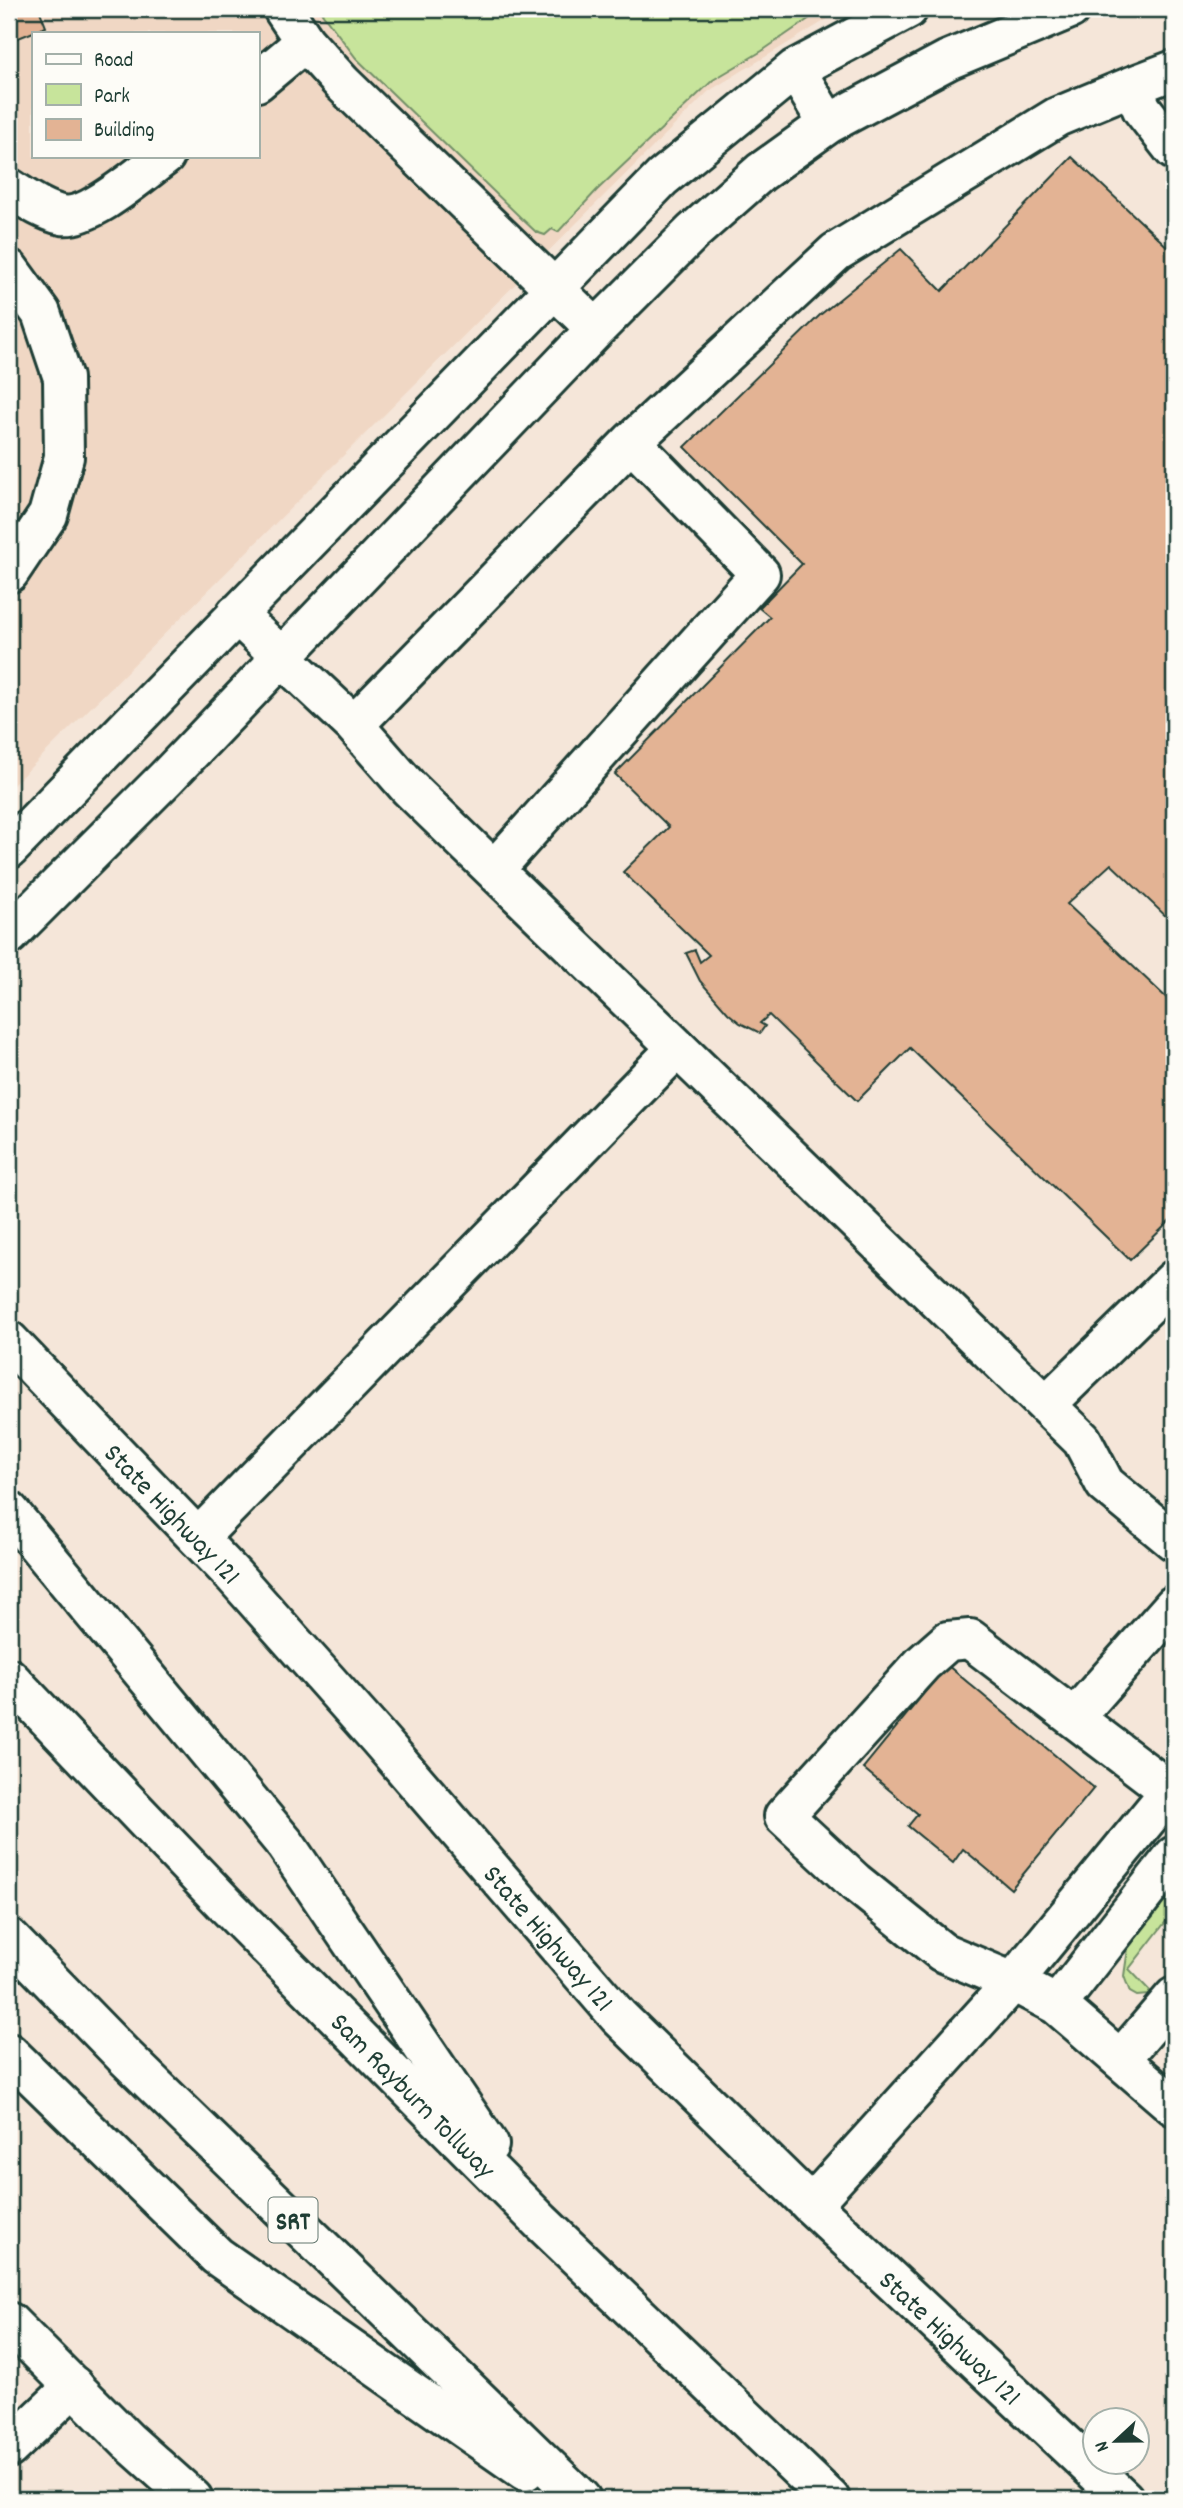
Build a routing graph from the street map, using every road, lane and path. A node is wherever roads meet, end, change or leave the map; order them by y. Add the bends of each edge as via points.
1 (283, 9) edge
2 (908, 9) edge
3 (1070, 9) edge
4 (305, 42) junction
5 (795, 69) junction
6 (1174, 70) edge
7 (259, 80) edge
8 (1132, 86) junction
9 (828, 124) junction
10 (1174, 150) edge
11 (162, 158) edge
12 (9, 188) edge
13 (9, 270) edge
14 (555, 289) junction
15 (596, 329) junction
16 (631, 442) junction
17 (9, 573) edge
18 (236, 614) junction
19 (282, 657) junction
20 (354, 725) junction
21 (9, 849) edge
22 (494, 870) junction
23 (9, 935) edge
24 (677, 1048) junction
25 (1174, 1280) edge
26 (9, 1341) edge
27 (1046, 1405) junction
28 (9, 1511) edge
29 (198, 1538) junction
30 (1174, 1541) edge
31 (1174, 1605) edge
32 (9, 1678) edge
33 (1074, 1718) junction
34 (1172, 1788) edge
35 (1174, 1856) edge
36 (9, 1938) edge
37 (1013, 1982) junction
38 (1174, 1997) edge
39 (1057, 2005) junction
40 (9, 2053) edge
41 (1121, 2059) junction
42 (1174, 2106) edge
43 (811, 2205) junction
44 (541, 2222) junction
45 (9, 2322) edge
46 (74, 2386) junction
47 (9, 2454) edge
48 (193, 2499) edge
49 (565, 2499) edge
50 (581, 2499) edge
51 (830, 2499) edge
52 (1124, 2499) edge

1 - 4 main road
2 - 5 main road
3 - 9 main road via 948,60
4 - 7 main road
4 - 14 main road
5 - 9 main road
5 - 14 main road via 662,178
6 - 8 main road
8 - 10 main road via 1142,109
8 - 16 main road via 1057,117 836,252
9 - 15 main road via 761,172 693,232
11 - 12 main road via 97,207 65,216
13 - 17 main road via 41,313 64,378 64,457 48,516
14 - 15 main road
14 - 18 main road
15 - 19 main road
16 - 20 main road
16 - 22 main road via 760,573
18 - 19 main road
18 - 21 main road
19 - 20 main road
19 - 23 main road
20 - 22 main road
22 - 24 main road
24 - 27 main road
24 - 29 main road
25 - 27 main road
26 - 29 main road, State Highway 121
27 - 30 main road via 1082,1440 1105,1484
28 - 44 main road via 285,1845
29 - 43 main road, State Highway 121 via 618,2016
31 - 33 main road
32 - 44 main road, Sam Rayburn Tollway via 225,1905
33 - 34 main road
33 - 37 main road via 970,1639 948,1641 784,1816 855,1882 942,1952
34 - 37 main road
35 - 39 main road
36 - 50 main road, SRT via 123,2055
37 - 39 main road
37 - 43 main road
38 - 41 main road
39 - 41 main road
40 - 49 main road via 217,2256
41 - 42 main road
43 - 52 main road, State Highway 121
44 - 51 main road, Sam Rayburn Tollway
45 - 46 main road
46 - 47 main road
46 - 48 main road

